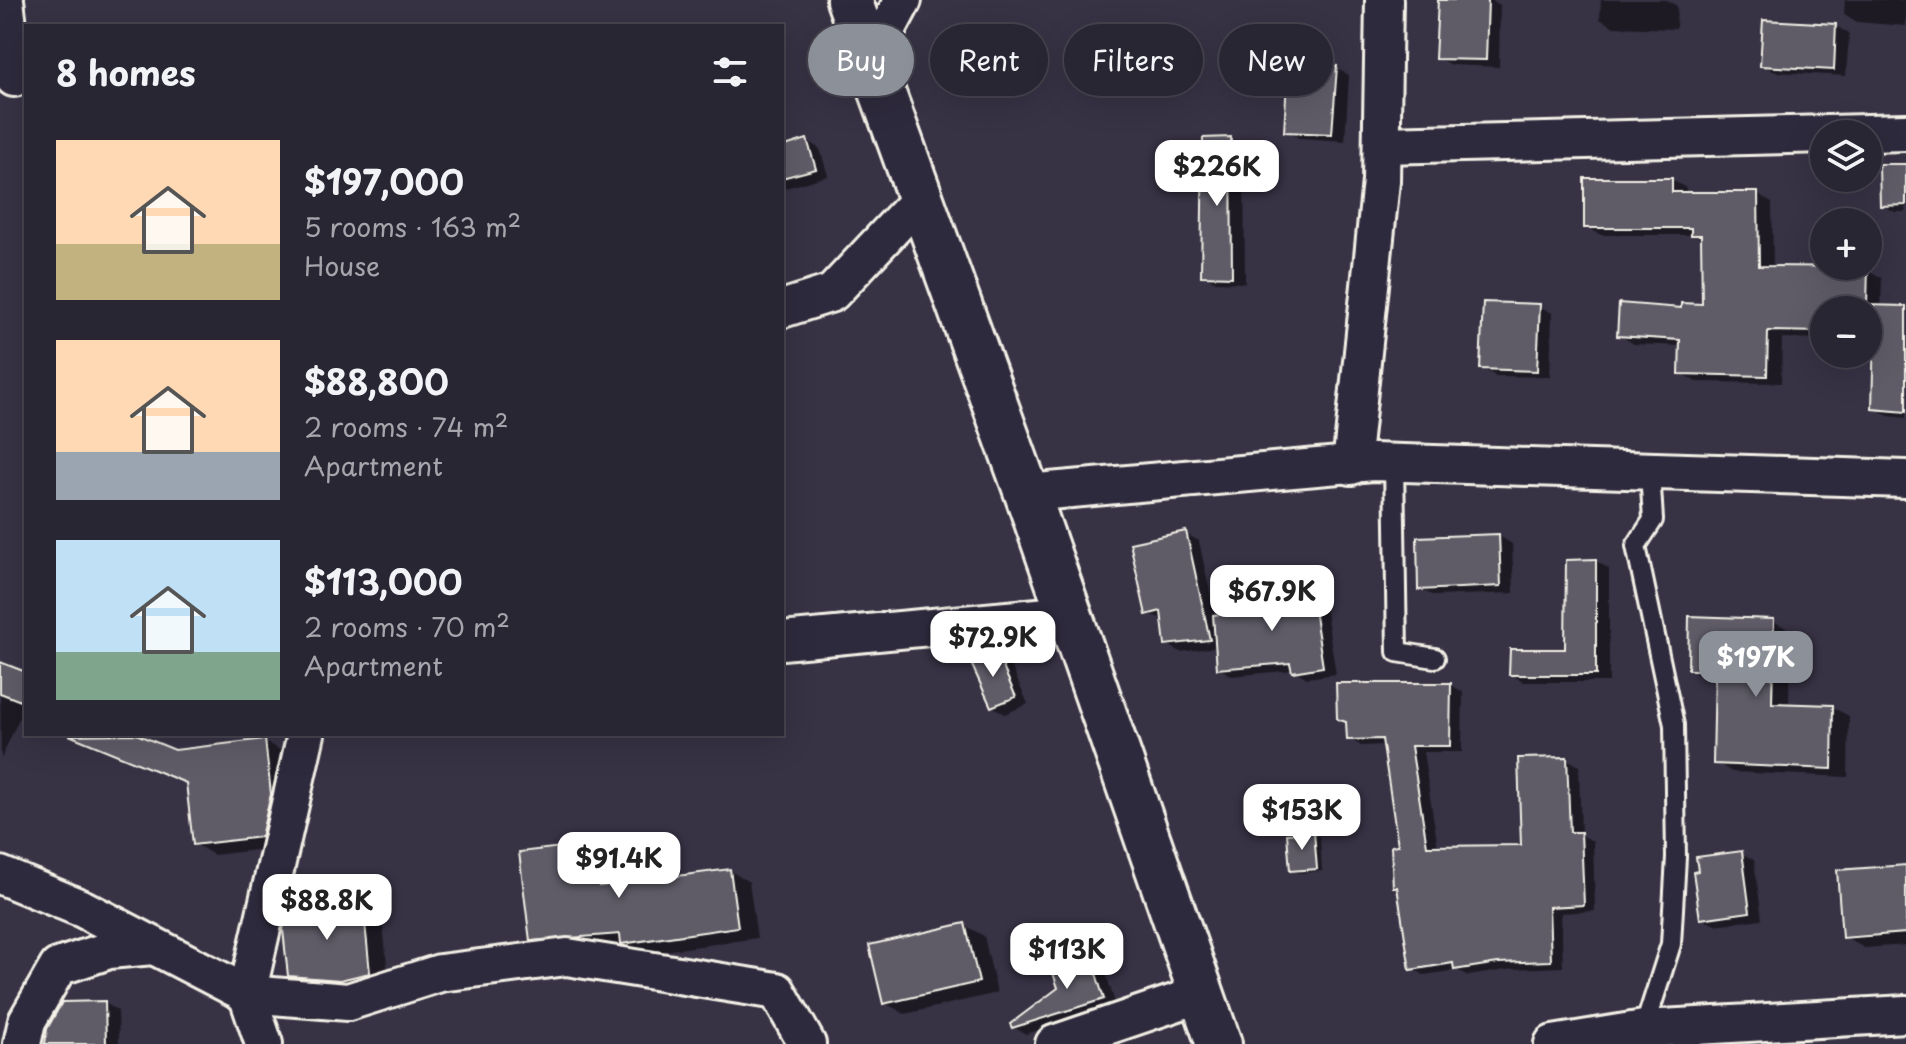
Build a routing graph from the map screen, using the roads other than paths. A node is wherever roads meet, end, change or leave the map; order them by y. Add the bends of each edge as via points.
1 (5, 0) edge
2 (849, 0) edge
3 (903, 0) edge
4 (1384, 0) edge
5 (858, 24) edge
6 (890, 24) edge
7 (0, 63) edge
8 (884, 96) edge
9 (1906, 132) edge
10 (1382, 145) junction
11 (922, 197) junction
12 (784, 308) edge
13 (1394, 462) junction
14 (1351, 466) junction
15 (1650, 471) junction
16 (1906, 479) edge
17 (1027, 493) junction
18 (1070, 614) junction
19 (784, 641) edge
20 (1435, 658) dead end
21 (306, 736) edge
22 (0, 875) edge
23 (153, 946) junction
24 (247, 994) junction
25 (1201, 994) junction
26 (1906, 1014) edge
27 (1644, 1029) junction
28 (22, 1044) edge
29 (264, 1044) edge
30 (807, 1044) edge
31 (1054, 1044) edge
32 (1219, 1044) edge
33 (1553, 1044) edge

1 - 7 street via 14,78
2 - 5 main road
3 - 6 street
4 - 10 street
8 - 11 main road
9 - 10 street
10 - 14 street
11 - 12 street via 832,293
11 - 17 main road
13 - 14 street
13 - 15 street
13 - 20 lane via 1397,652
14 - 17 street
15 - 16 street
15 - 27 lane via 1653,520 1636,546 1674,725 1676,857 1671,944
17 - 18 main road
18 - 19 street
18 - 25 main road
21 - 24 street
22 - 23 street via 83,909
23 - 24 street
23 - 28 street via 109,950 58,967 27,1021
24 - 29 street
24 - 30 street via 348,1002 440,973 567,957 777,991
25 - 31 street
25 - 32 main road
26 - 27 street
27 - 33 street

